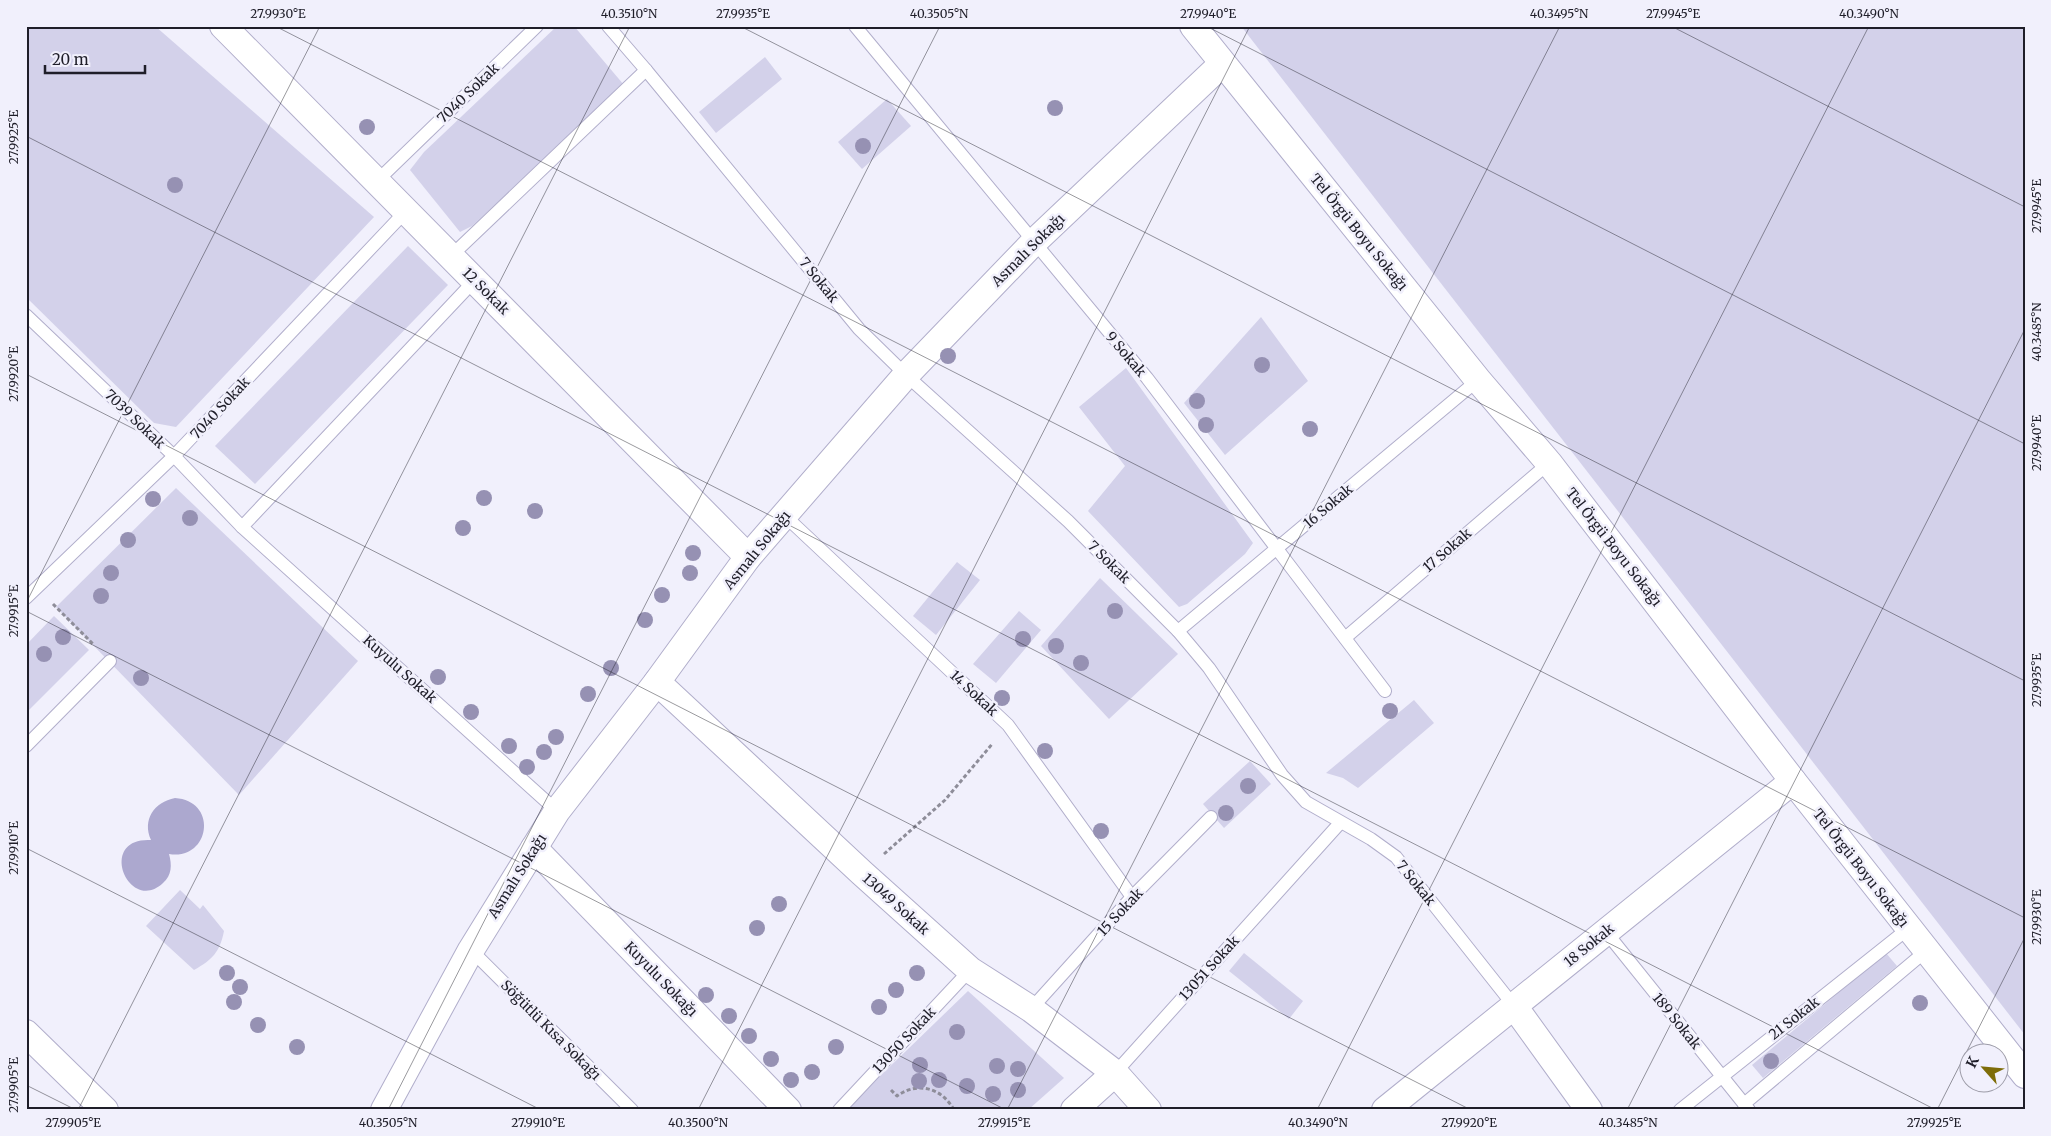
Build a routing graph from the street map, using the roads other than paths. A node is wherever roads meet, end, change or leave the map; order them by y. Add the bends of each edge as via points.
1 (223, 26) edge
2 (537, 26) edge
3 (608, 26) edge
4 (855, 26) edge
5 (1193, 26) edge
6 (1222, 64) junction
7 (646, 70) junction
8 (377, 182) junction
9 (406, 211) junction
10 (1034, 242) junction
11 (451, 256) junction
12 (475, 280) junction
13 (26, 314) edge
14 (906, 374) junction
15 (1478, 380) junction
16 (174, 456) junction
17 (1549, 463) junction
18 (785, 516) junction
19 (242, 526) junction
20 (1277, 548) junction
21 (748, 557) junction
22 (26, 598) edge
23 (1178, 631) junction
24 (1345, 638) junction
25 (110, 661) road end
26 (657, 682) junction
27 (1385, 690) dead end
28 (26, 746) edge
29 (1793, 781) junction
30 (557, 811) junction
31 (1211, 817) dead end
32 (1340, 823) junction
33 (534, 848) junction
34 (1132, 897) junction
35 (1908, 928) junction
36 (1606, 932) junction
37 (471, 950) junction
38 (1926, 951) junction
39 (970, 970) junction
40 (1514, 1006) junction
41 (1031, 1009) junction
42 (26, 1033) edge
43 (1115, 1073) junction
44 (2025, 1075) edge
45 (1721, 1076) junction
46 (1746, 1107) edge
47 (387, 1108) edge
48 (104, 1110) edge
49 (632, 1110) edge
50 (788, 1110) edge
51 (839, 1110) edge
52 (1074, 1110) edge
53 (1148, 1110) edge
54 (1385, 1110) edge
55 (1589, 1110) edge
56 (1680, 1110) edge

1 - 8 street, 12 Sokak
2 - 8 lane, 7040 Sokak
3 - 7 lane, 7 Sokak
4 - 10 lane, 9 Sokak
5 - 6 street, Tel Örgü Boyu Sokağı
6 - 10 street, Asmalı Sokağı
6 - 15 street, Tel Örgü Boyu Sokağı
7 - 11 lane
7 - 14 lane, 7 Sokak via 859,328
8 - 9 street, 12 Sokak
9 - 11 street, 12 Sokak
9 - 16 lane, 7040 Sokak
10 - 14 street, Asmalı Sokağı
10 - 20 lane, 9 Sokak via 1146,378
11 - 12 street, 12 Sokak
12 - 19 lane
12 - 21 street, 12 Sokak
13 - 16 lane, 7039 Sokak
14 - 18 street, Asmalı Sokağı
14 - 23 lane, 7 Sokak via 1068,521
15 - 17 street, Tel Örgü Boyu Sokağı
15 - 20 lane, 16 Sokak
16 - 19 lane, 7039 Sokak
16 - 22 lane, 7040 Sokak
17 - 24 lane, 17 Sokak
17 - 29 street, Tel Örgü Boyu Sokağı
18 - 21 street, Asmalı Sokağı
18 - 34 lane, 14 Sokak via 1008,725
19 - 30 lane, Kuyulu Sokak
20 - 23 lane, 16 Sokak
20 - 24 lane, 9 Sokak
21 - 26 street, Asmalı Sokağı
23 - 32 lane, 7 Sokak via 1209,668 1282,775 1306,802
24 - 27 lane, 9 Sokak
25 - 28 lane
26 - 30 street, Asmalı Sokağı
26 - 39 street, 13049 Sokak
29 - 35 street, Tel Örgü Boyu Sokağı
29 - 36 street, 18 Sokak
30 - 33 street, Asmalı Sokağı
31 - 34 lane, 15 Sokak
32 - 40 lane, 7 Sokak via 1396,857
32 - 43 lane, 13051 Sokak
33 - 37 street, Asmalı Sokağı
33 - 50 street, Kuyulu Sokağı
34 - 41 lane, 15 Sokak
35 - 38 street, Tel Örgü Boyu Sokağı
35 - 45 lane, 21 Sokak
36 - 40 street, 18 Sokak
36 - 45 lane, 189 Sokak
37 - 47 street, Asmalı Sokağı
37 - 49 lane, Söğütlü Kısa Sokağı
38 - 44 street, Tel Örgü Boyu Sokağı
38 - 46 lane
39 - 41 street, 13049 Sokak
39 - 51 lane, 13050 Sokak
40 - 54 street, 18 Sokak
40 - 55 street, 7 Sokak
41 - 43 street, 13049 Sokak
42 - 48 street
43 - 52 street, 13051 Sokak
43 - 53 street, 13049 Sokak
45 - 46 lane, 189 Sokak
45 - 56 lane, 21 Sokak

